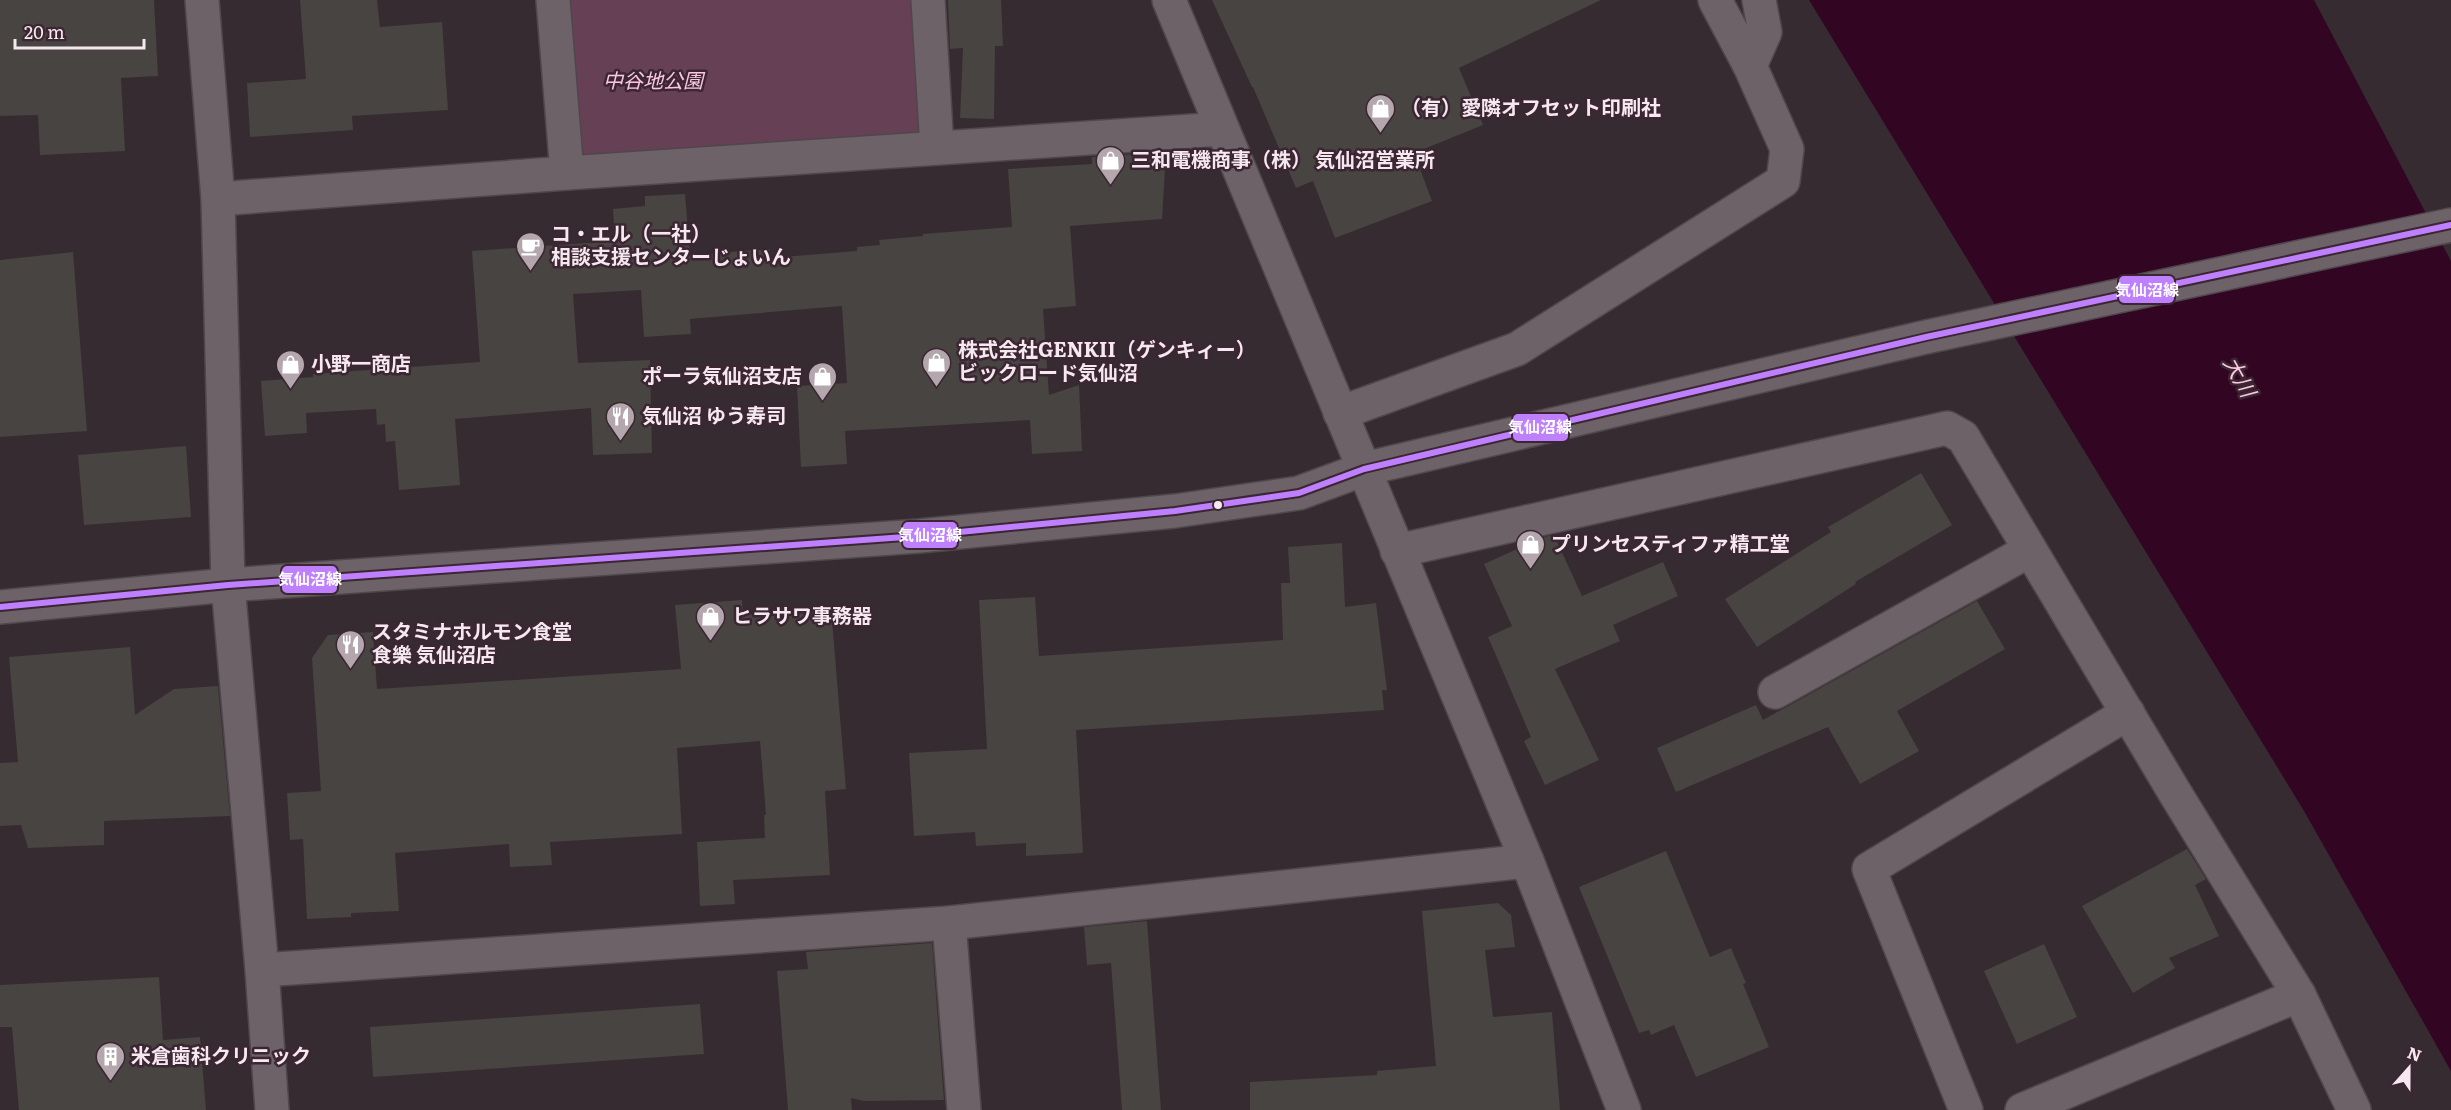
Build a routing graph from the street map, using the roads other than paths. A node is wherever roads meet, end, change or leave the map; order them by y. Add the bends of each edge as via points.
1 (202, 0) edge
2 (553, 0) edge
3 (928, 0) edge
4 (1169, 0) edge
5 (1715, 0) edge
6 (1759, 0) edge
7 (1750, 66) junction
8 (1222, 129) junction
9 (937, 148) junction
10 (567, 173) junction
11 (218, 199) junction
12 (2451, 225) edge
13 (1340, 413) junction
14 (1364, 469) junction
15 (2030, 550) junction
16 (1397, 551) junction
17 (228, 585) junction
18 (0, 607) edge
19 (1775, 692) dead end
20 (2128, 713) junction
21 (1527, 861) junction
22 (950, 923) junction
23 (262, 970) junction
24 (2299, 995) junction
25 (272, 1110) edge
26 (964, 1110) edge
27 (1624, 1110) edge
28 (1966, 1110) edge
29 (2022, 1110) edge
30 (2354, 1110) edge

1 - 11 street
2 - 10 street
3 - 9 street
4 - 8 street
5 - 7 street
6 - 7 street via 1765,32
7 - 13 street via 1787,149 1783,181 1517,349
8 - 9 street
8 - 13 street
9 - 10 street
10 - 11 street
11 - 17 street
12 - 14 street via 1926,337
13 - 14 street
14 - 16 street
14 - 17 street via 1299,493 1163,512 919,536
15 - 16 street via 1963,437 1947,428
15 - 19 street
15 - 20 street
16 - 21 street
17 - 18 street
17 - 23 street
20 - 24 street
20 - 28 street via 1869,869
21 - 22 street
21 - 27 street
22 - 23 street
22 - 26 street
23 - 25 street
24 - 29 street
24 - 30 street

